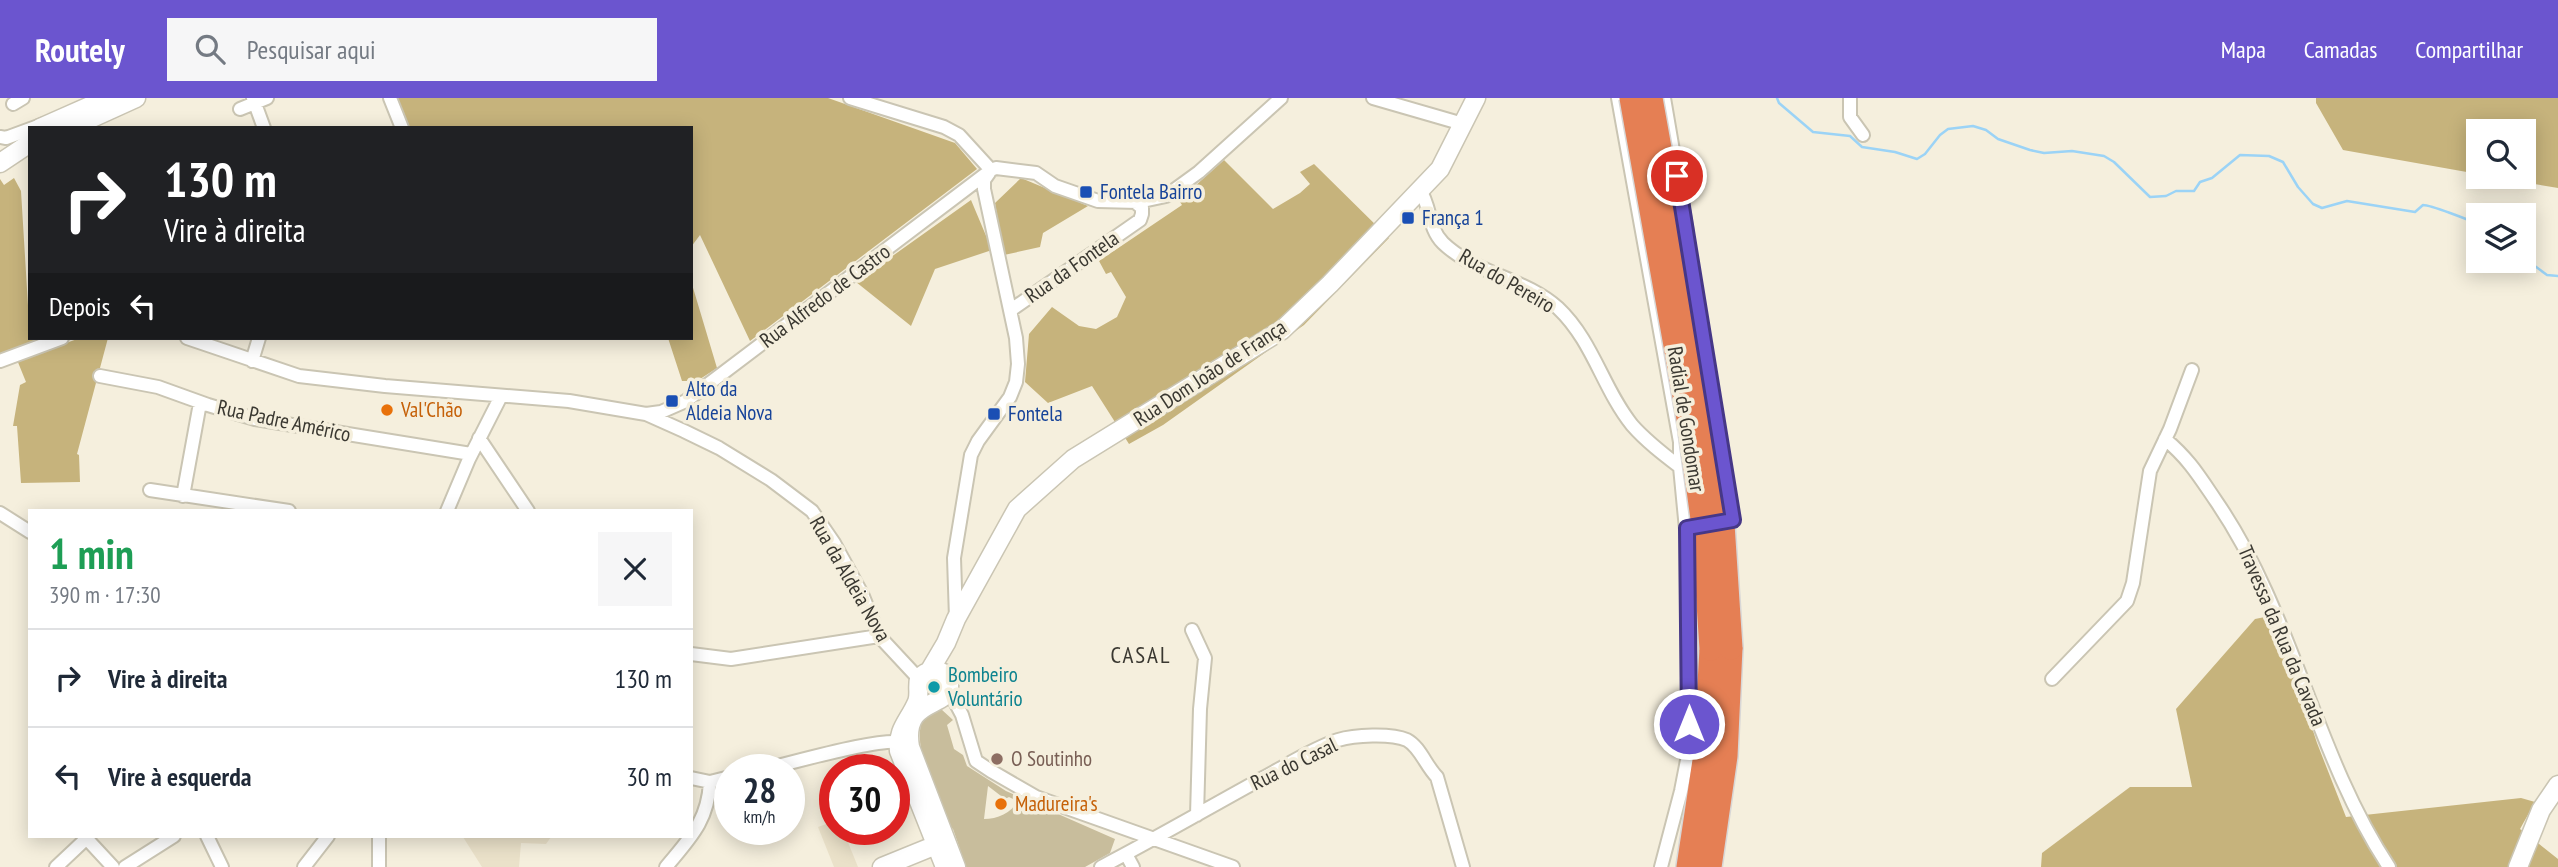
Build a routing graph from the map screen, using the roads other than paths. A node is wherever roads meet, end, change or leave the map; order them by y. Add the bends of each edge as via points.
1 (136, 98) edge
2 (390, 98) edge
3 (850, 98) edge
4 (1281, 98) edge
5 (1373, 98) edge
6 (1476, 98) edge
7 (1618, 98) edge
8 (1631, 98) edge
9 (1651, 98) edge
10 (1664, 98) edge
11 (1850, 98) edge
12 (258, 100) edge
13 (102, 108) edge
14 (240, 109) dead end
15 (397, 115) junction
16 (382, 121) dead end
17 (1463, 124) junction
18 (55, 125) edge
19 (264, 126) edge
20 (401, 126) edge
21 (28, 129) edge
22 (28, 133) edge
23 (1863, 135) dead end
24 (0, 137) edge
25 (28, 144) edge
26 (0, 152) edge
27 (0, 163) edge
28 (991, 170) junction
29 (1420, 190) junction
30 (964, 192) junction
31 (987, 202) junction
32 (1135, 202) junction
33 (1011, 310) junction
34 (57, 340) edge
35 (203, 340) edge
36 (258, 340) edge
37 (0, 361) edge
38 (252, 361) junction
39 (2192, 370) dead end
40 (100, 376) dead end
41 (501, 396) junction
42 (686, 401) junction
43 (200, 402) junction
44 (646, 414) junction
45 (689, 433) junction
46 (479, 438) junction
47 (2165, 439) junction
48 (471, 454) junction
49 (1725, 461) junction
50 (1680, 467) junction
51 (150, 490) dead end
52 (183, 496) junction
53 (275, 509) edge
54 (447, 509) edge
55 (527, 509) edge
56 (0, 513) edge
57 (1687, 528) junction
58 (28, 531) edge
59 (956, 619) junction
60 (1192, 631) dead end
61 (879, 636) junction
62 (1721, 648) junction
63 (693, 654) edge
64 (928, 679) junction
65 (2052, 679) dead end
66 (941, 698) junction
67 (904, 744) junction
68 (805, 760) edge
69 (693, 778) edge
70 (714, 781) edge
71 (710, 782) junction
72 (2558, 785) edge
73 (1197, 815) junction
74 (693, 835) edge
75 (88, 838) edge
76 (171, 838) edge
77 (208, 838) edge
78 (326, 838) edge
79 (379, 838) edge
80 (691, 838) edge
81 (1157, 839) junction
82 (941, 843) junction
83 (1126, 854) junction
84 (56, 867) edge
85 (113, 867) edge
86 (125, 867) edge
87 (222, 867) edge
88 (304, 867) edge
89 (379, 867) edge
90 (666, 867) edge
91 (882, 867) edge
92 (945, 867) edge
93 (956, 867) edge
94 (1101, 867) edge
95 (1133, 867) edge
96 (1233, 867) edge
97 (1463, 867) edge
98 (1661, 867) edge
99 (1688, 867) edge
100 (1710, 867) edge
101 (2389, 867) edge
102 (2518, 867) edge

1 - 13 main road
2 - 15 street
3 - 28 street via 944,127 959,135
4 - 32 street, Rua da Fontela via 1178,188 1166,196
5 - 17 street
6 - 17 main road, Rua Dom João de França
7 - 50 street via 1680,442
8 - 62 highway, Radial de Gondomar, bridge via 1689,424
9 - 62 highway, Radial de Gondomar, bridge via 1723,524
10 - 49 street
11 - 23 street via 1850,117
12 - 14 street
12 - 19 street
13 - 18 main road
15 - 16 street
15 - 20 street
17 - 29 main road, Rua Dom João de França via 1440,169
21 - 24 street
22 - 26 main road
25 - 27 main road
28 - 30 street, Rua Alfredo de Castro
28 - 31 street via 984,180
28 - 32 street, Rua da Fontela via 1036,173 1055,186 1098,201
29 - 50 street, Rua do Pereiro via 1433,231 1443,243 1467,261 1558,308 1594,356 1631,424
29 - 59 main road, Rua Dom João de França via 1282,330 1073,459 1017,509
30 - 31 street via 977,192
30 - 42 street, Rua Alfredo de Castro
31 - 33 street
32 - 33 street, Rua da Fontela via 1142,208 1140,220
33 - 59 street, Rua da Fontela via 1016,382 971,455 954,558
34 - 37 street
35 - 38 street, Rua da Aldeia Nova
36 - 38 street
38 - 41 street, Rua da Aldeia Nova via 299,376
39 - 47 street
40 - 43 street, Rua Padre Américo via 158,387
41 - 44 street, Rua da Aldeia Nova
41 - 46 street
42 - 44 street, Rua Alfredo de Castro
42 - 45 street via 683,419
43 - 48 street, Rua Padre Américo via 256,419
43 - 52 street
44 - 45 street, Rua da Aldeia Nova
45 - 61 street, Rua da Aldeia Nova via 771,480 812,511 857,584
46 - 48 street
46 - 55 street
47 - 65 street via 2150,471 2127,601
47 - 101 street, Travessa da Rua da Cavada via 2186,457 2244,544 2353,805
48 - 54 street
49 - 50 street
49 - 57 street via 1733,520
50 - 57 street
51 - 52 street
52 - 53 street
56 - 58 street
57 - 98 street via 1689,750
59 - 64 main road, Rua Dom João de França
60 - 73 street via 1205,658
61 - 63 street via 731,659
61 - 64 street, Rua da Aldeia Nova
62 - 99 highway, Radial de Gondomar
62 - 100 highway, Radial de Gondomar via 1726,756
64 - 66 main road via 926,699
64 - 66 main road, Rua Dom João de França via 949,685
64 - 67 main road via 906,719
66 - 67 main road via 922,708
66 - 81 street via 953,698 976,761 1036,797
67 - 68 street via 866,746
67 - 82 main road via 899,751
69 - 71 street
70 - 71 street
71 - 74 street via 704,818
72 - 102 main road via 2541,810
73 - 81 street, Rua do Casal
73 - 97 street, Rua do Casal via 1338,740 1363,735 1404,739 1416,746 1437,777
75 - 84 street
75 - 85 street
76 - 86 street
77 - 87 street
78 - 88 street
79 - 89 street
80 - 90 street
81 - 83 street, Rua do Casal
81 - 96 street
82 - 91 main road
82 - 92 main road
82 - 93 main road
83 - 94 street, Rua do Casal
83 - 95 street

